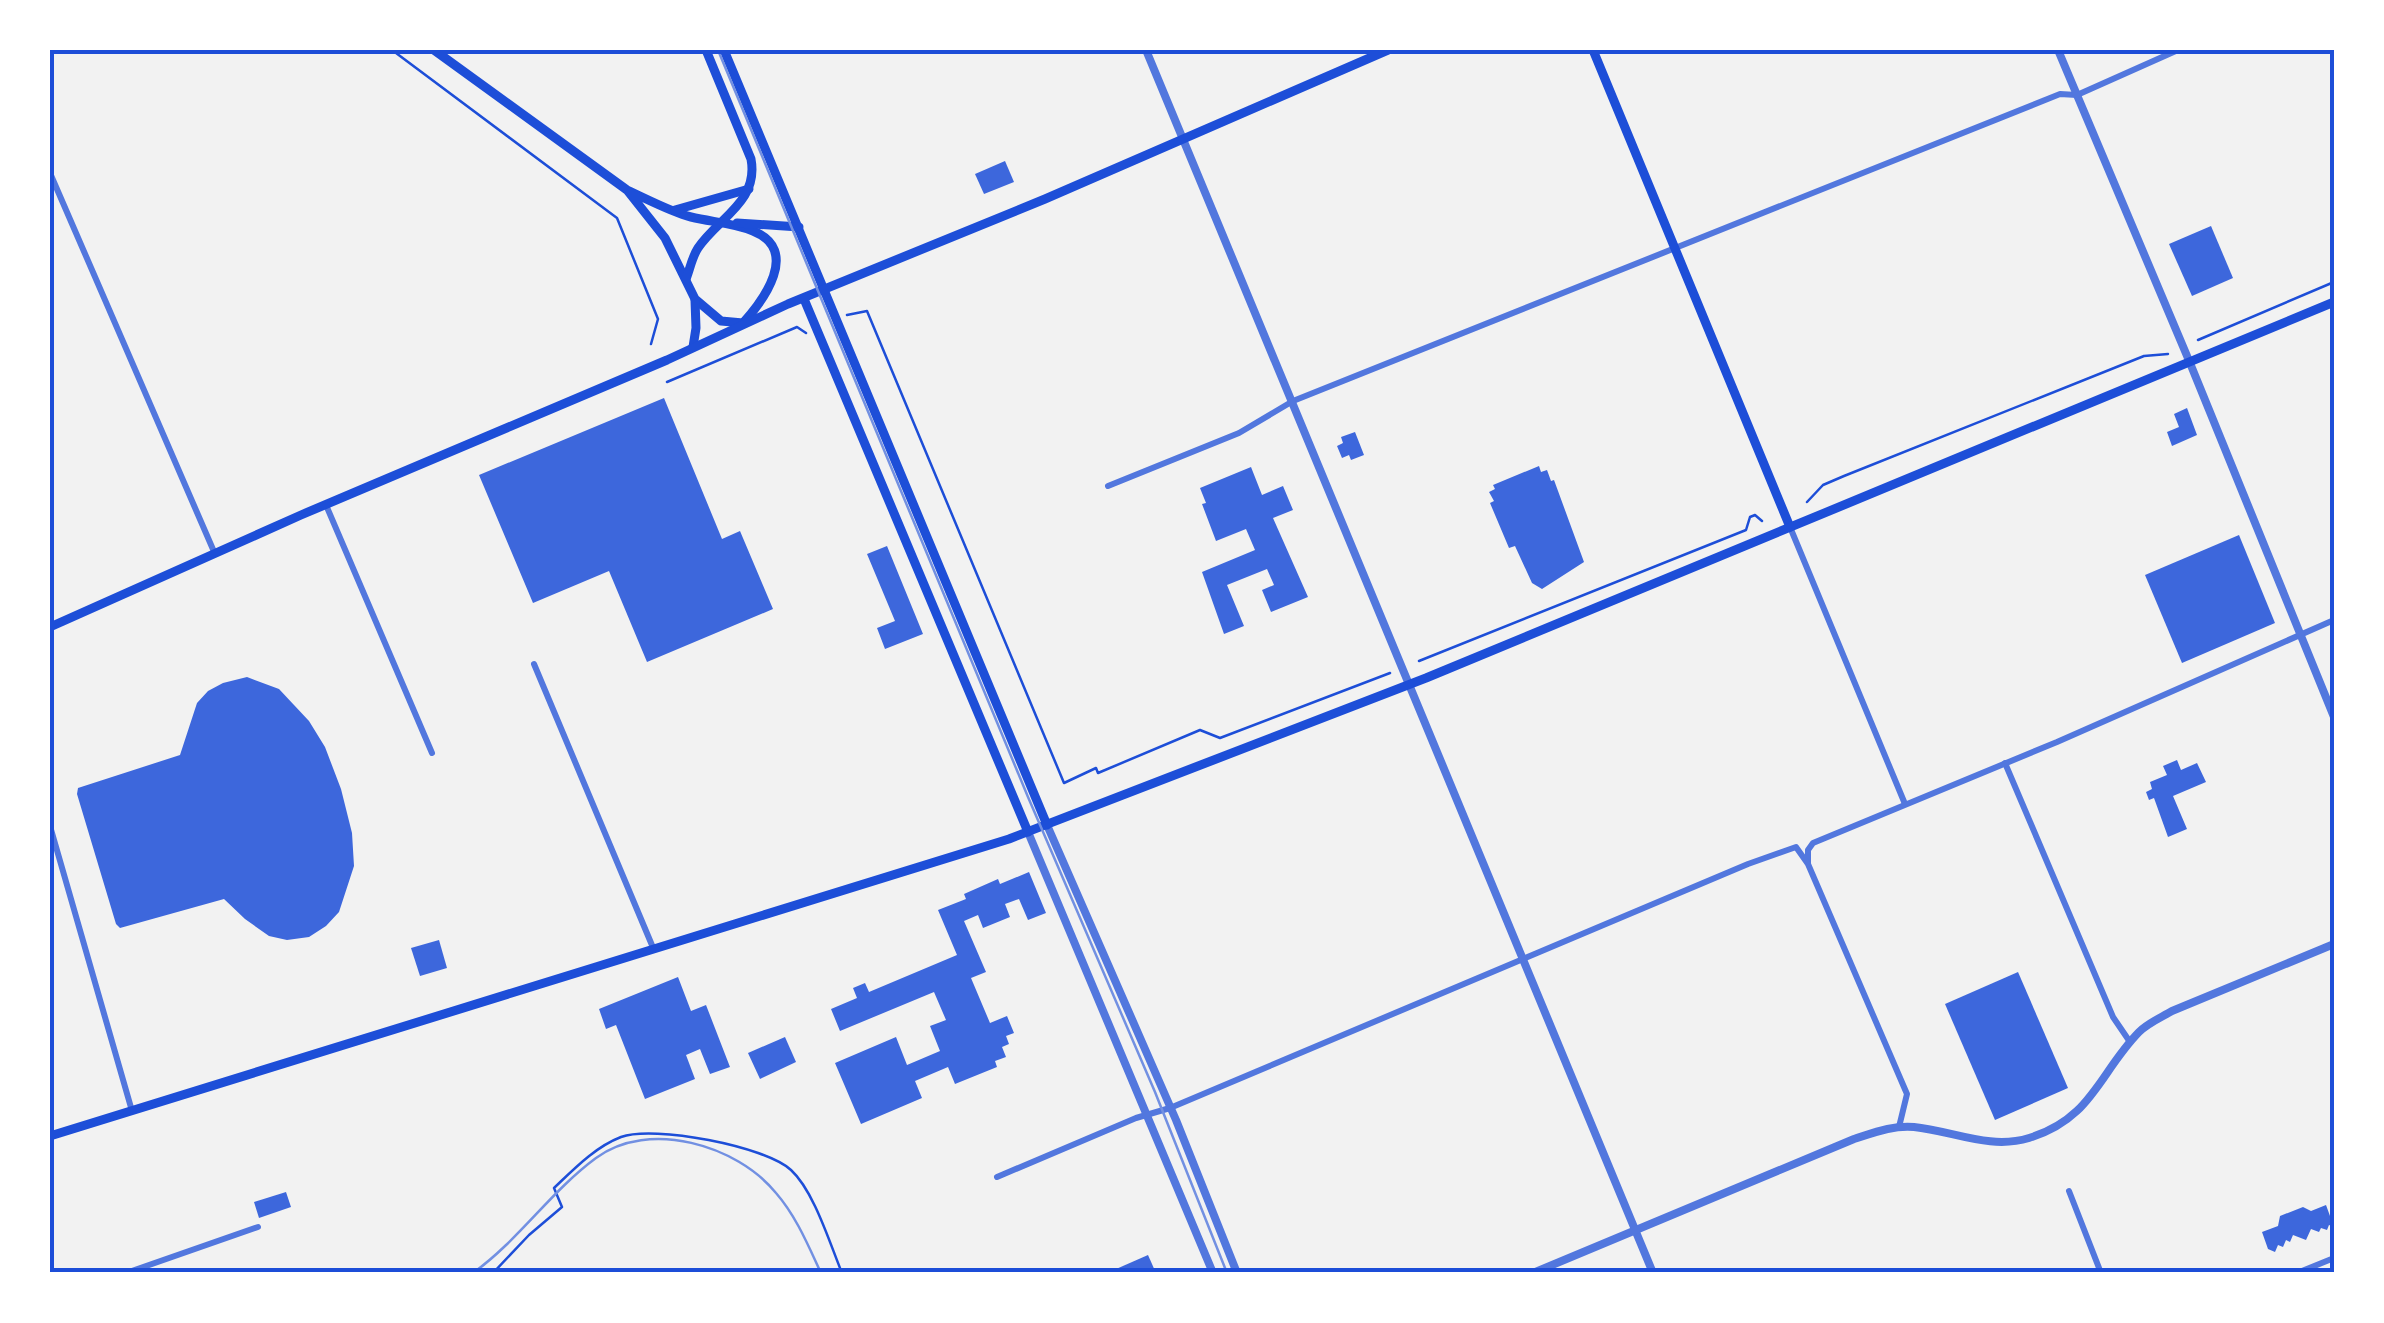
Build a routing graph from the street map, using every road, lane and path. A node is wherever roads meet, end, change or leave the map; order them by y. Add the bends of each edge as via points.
1 (392, 50) edge
2 (434, 50) edge
3 (706, 50) edge
4 (724, 50) edge
5 (1146, 50) edge
6 (1388, 50) edge
7 (1593, 50) edge
8 (2058, 50) edge
9 (2178, 50) edge
10 (2077, 95) junction
11 (1184, 139) junction
12 (50, 173) edge
13 (749, 189) junction
14 (626, 190) junction
15 (674, 210) junction
16 (723, 224) junction
17 (799, 227) junction
18 (1677, 249) junction
19 (686, 279) junction
20 (2334, 282) edge
21 (825, 290) junction
22 (804, 298) junction
23 (695, 299) junction
24 (2334, 302) edge
25 (847, 315) dead end
26 (743, 323) junction
27 (806, 333) dead end
28 (2198, 340) dead end
29 (650, 344) dead end
30 (692, 347) junction
31 (2168, 354) dead end
32 (2190, 363) junction
33 (667, 382) dead end
34 (1293, 401) junction
35 (1108, 486) dead end
36 (1807, 502) dead end
37 (326, 505) junction
38 (1762, 521) dead end
39 (1790, 527) junction
40 (214, 554) junction
41 (2334, 620) edge
42 (50, 627) edge
43 (2300, 634) junction
44 (1419, 661) dead end
45 (534, 664) dead end
46 (1390, 673) dead end
47 (1410, 684) junction
48 (2334, 718) edge
49 (432, 753) dead end
50 (2005, 763) junction
51 (1906, 804) junction
52 (50, 826) edge
53 (1047, 826) junction
54 (1028, 832) junction
55 (1808, 864) junction
56 (2334, 944) edge
57 (654, 950) junction
58 (1522, 958) junction
59 (2130, 1042) junction
60 (1170, 1108) junction
61 (132, 1112) junction
62 (1146, 1115) junction
63 (1899, 1127) junction
64 (50, 1136) edge
65 (998, 1177) dead end
66 (2069, 1191) dead end
67 (258, 1227) dead end
68 (1635, 1229) junction
69 (2334, 1258) edge
70 (126, 1273) edge
71 (493, 1273) edge
72 (842, 1273) edge
73 (1212, 1273) edge
74 (1237, 1273) edge
75 (1533, 1273) edge
76 (1653, 1273) edge
77 (2101, 1273) edge
78 (2297, 1273) edge

1 - 29 path via 617,218 658,319
2 - 14 main road
3 - 13 main road via 752,163
4 - 17 main road
5 - 11 street
6 - 11 main road
7 - 18 main road
8 - 10 street
9 - 10 street
10 - 18 street via 2060,94
10 - 32 street
11 - 21 main road
11 - 34 street
12 - 40 street
13 - 15 main road
13 - 16 main road
14 - 15 main road
14 - 19 main road via 665,238
15 - 16 main road
16 - 17 main road
16 - 19 main road via 697,248
16 - 26 main road via 756,232 774,257 768,294
17 - 21 main road
18 - 34 street
18 - 39 main road
19 - 23 main road
20 - 28 path
21 - 22 main road
21 - 53 main road
22 - 26 main road
22 - 54 main road
23 - 26 main road via 721,320
23 - 30 main road
24 - 32 main road
25 - 46 path via 867,311 1064,783 1200,730 1220,738
26 - 30 main road
27 - 33 path via 797,327
30 - 37 main road
31 - 36 path via 2144,356 1844,476
32 - 39 main road
32 - 43 street
34 - 35 street via 1239,434
34 - 47 street
37 - 40 main road
37 - 49 street
38 - 44 path via 1750,517 1746,530
39 - 47 main road
39 - 51 street
40 - 42 main road
41 - 43 street
43 - 48 street
43 - 50 street
45 - 57 street
47 - 53 main road
47 - 58 street
50 - 51 street
50 - 59 street
51 - 55 street via 1814,843
52 - 61 street
53 - 54 main road
53 - 60 street
54 - 57 main road
54 - 62 street
55 - 58 street via 1796,847
55 - 63 street via 1906,1094
56 - 59 street via 2172,1011
57 - 61 main road
58 - 60 street
58 - 68 street
59 - 63 street via 2081,1110 2028,1138 1981,1141
60 - 62 street
60 - 74 street
61 - 64 main road
62 - 65 street
62 - 73 street
63 - 68 street via 1854,1139
66 - 77 street
67 - 70 street
68 - 75 street
68 - 76 street
69 - 78 street
71 - 72 path via 562,1207 554,1188 597,1150 632,1134 741,1148 793,1172

